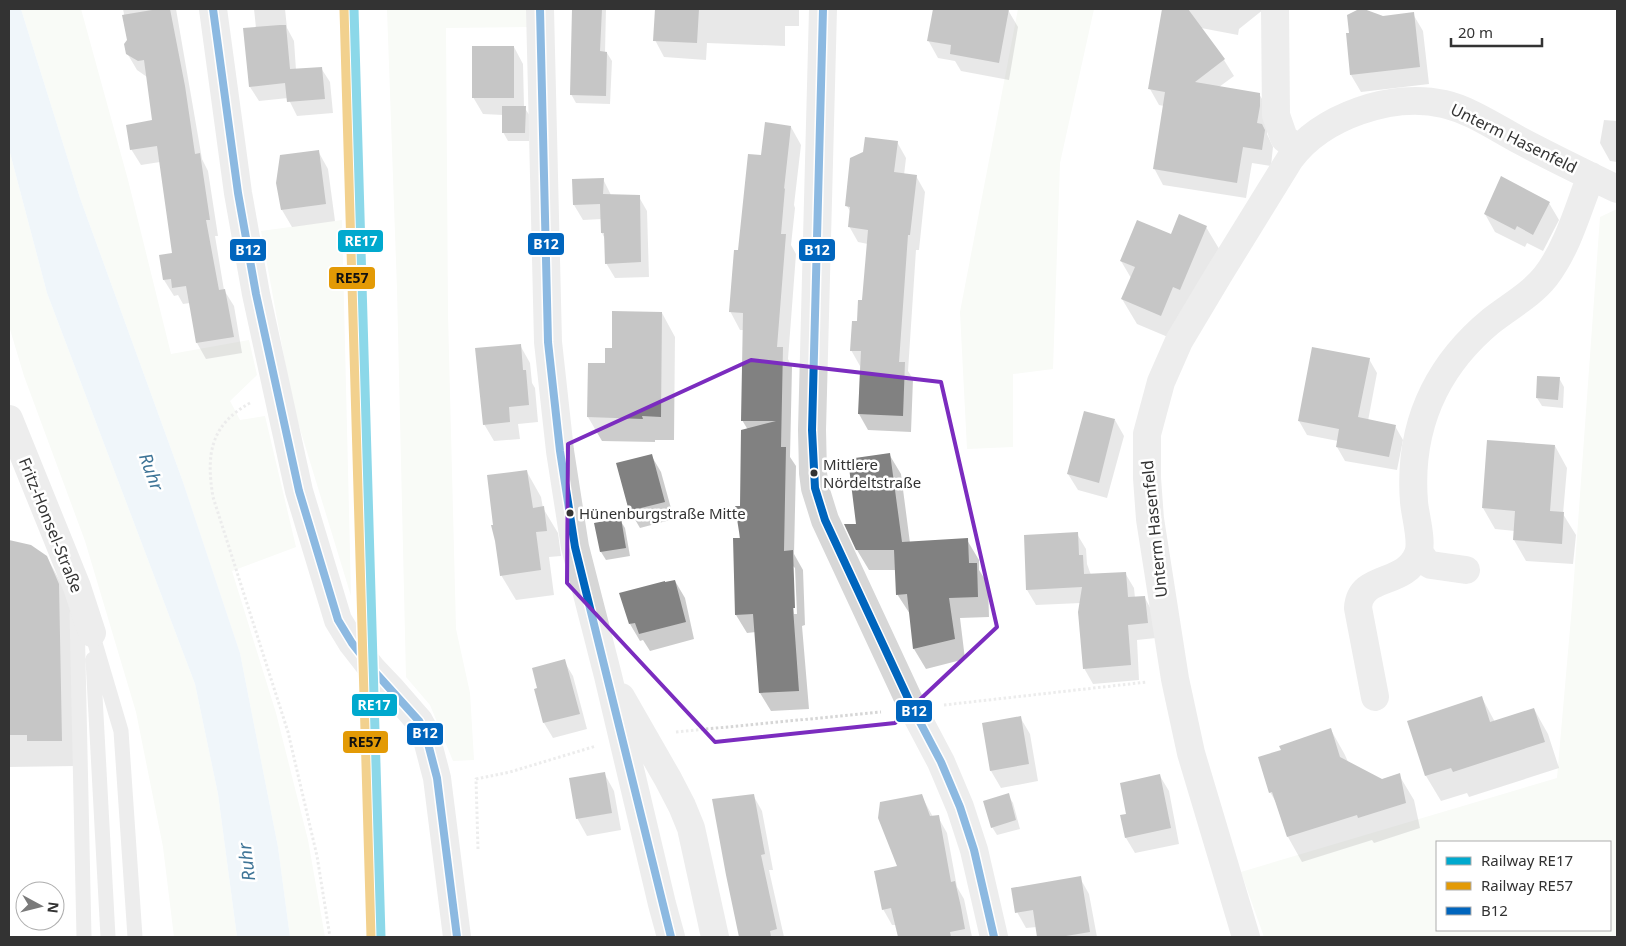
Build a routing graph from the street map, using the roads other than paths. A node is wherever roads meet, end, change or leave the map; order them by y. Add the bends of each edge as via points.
1 (213, 9) edge
2 (540, 9) edge
3 (823, 9) edge
4 (1275, 9) edge
5 (1298, 149) junction
6 (1591, 176) junction
7 (1617, 189) edge
8 (9, 419) edge
9 (1419, 552) junction
10 (1466, 570) dead end
11 (77, 587) junction
12 (92, 633) junction
13 (1375, 698) dead end
14 (634, 739) junction
15 (84, 937) edge
16 (108, 937) edge
17 (135, 937) edge
18 (457, 937) edge
19 (671, 937) edge
20 (715, 937) edge
21 (994, 937) edge
22 (1246, 937) edge

1 - 18 street via 256,294 299,491 338,620 352,643 425,732 436,778
2 - 14 street via 548,342 560,450 575,547 608,676
3 - 21 street via 813,473 818,500 832,537 960,807 974,850
4 - 5 street via 1276,115 1284,138
5 - 6 street, Unterm Hasenfeld via 1323,128 1351,114 1387,104 1427,102 1470,113
5 - 22 street, Unterm Hasenfeld via 1179,341 1161,382 1147,434 1148,499 1175,679 1191,753
6 - 7 street, Unterm Hasenfeld
6 - 9 street, Unterm Hasenfeld via 1567,238 1546,276 1521,300 1490,322 1458,354 1428,404 1414,467
8 - 11 street, Fritz-Honsel-Straße
9 - 10 street via 1432,565
9 - 13 street via 1407,570 1366,589 1359,600
11 - 12 street, Fritz-Honsel-Straße
11 - 15 lane
12 - 16 lane
12 - 17 lane via 121,731
14 - 19 street via 659,895
14 - 20 street via 682,806 691,828

